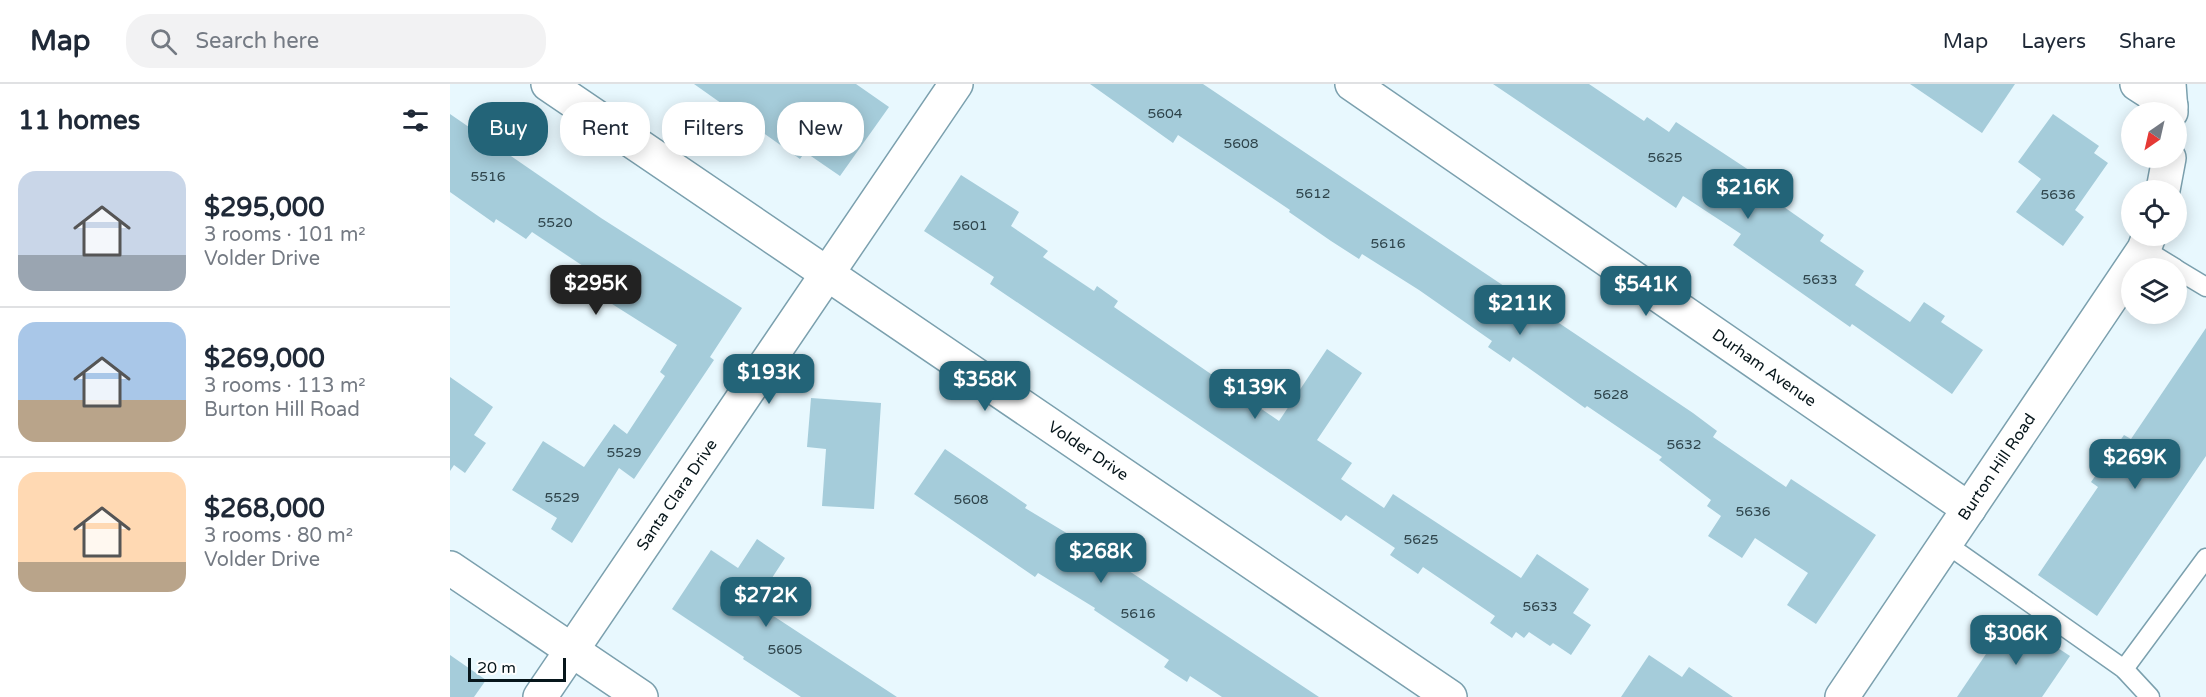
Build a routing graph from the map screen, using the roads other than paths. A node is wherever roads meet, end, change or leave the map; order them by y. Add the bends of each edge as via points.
1 (548, 84) edge
2 (956, 84) edge
3 (1352, 84) edge
4 (2138, 84) edge
5 (2170, 101) edge
6 (2143, 246) edge
7 (2150, 246) edge
8 (2164, 258) edge
9 (827, 274) junction
10 (2187, 276) edge
11 (2206, 287) edge
12 (1969, 509) junction
13 (1945, 543) junction
14 (2206, 558) edge
15 (450, 568) edge
16 (572, 650) junction
17 (2124, 669) junction
18 (540, 697) edge
19 (641, 697) edge
20 (1450, 697) edge
21 (1842, 697) edge
22 (2150, 697) edge

1 - 9 street, Volder Drive
2 - 9 street, Santa Clara Drive
3 - 12 street, Durham Avenue
4 - 5 street
6 - 12 street, Burton Hill Road
7 - 8 lane
9 - 16 street, Santa Clara Drive
9 - 20 street, Volder Drive
10 - 11 lane
12 - 13 street, Burton Hill Road
13 - 17 lane
13 - 21 street, Burton Hill Road
14 - 17 lane
15 - 16 street
16 - 18 street, Santa Clara Drive
16 - 19 street
17 - 22 lane

